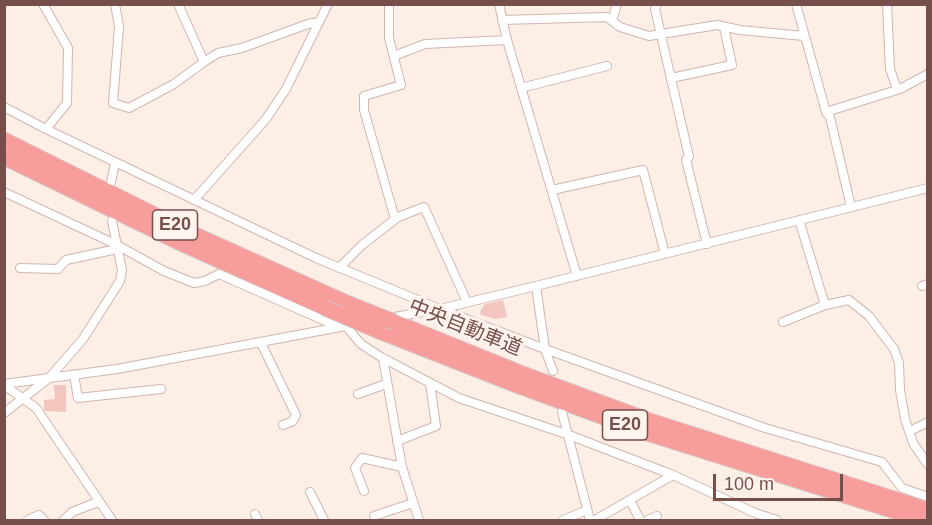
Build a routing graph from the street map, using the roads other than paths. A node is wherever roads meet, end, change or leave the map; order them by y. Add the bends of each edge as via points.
1 (43, 4) edge
2 (116, 4) edge
3 (178, 4) edge
4 (328, 4) edge
5 (389, 4) edge
6 (499, 4) edge
7 (617, 4) edge
8 (657, 4) edge
9 (796, 4) edge
10 (887, 4) edge
11 (502, 20) junction
12 (612, 21) junction
13 (320, 22) junction
14 (724, 27) junction
15 (661, 34) junction
16 (804, 36) junction
17 (507, 40) junction
18 (394, 56) junction
19 (204, 62) junction
20 (607, 66) dead end
21 (927, 74) edge
22 (671, 78) junction
23 (521, 88) junction
24 (897, 89) junction
25 (4, 107) edge
26 (826, 112) junction
27 (46, 129) junction
28 (4, 140) edge
29 (4, 157) edge
30 (115, 163) junction
31 (111, 182) dead end
32 (927, 188) edge
33 (552, 190) junction
34 (4, 192) edge
35 (194, 200) junction
36 (851, 207) junction
37 (394, 219) junction
38 (799, 220) junction
39 (112, 221) dead end
40 (707, 244) junction
41 (116, 247) junction
42 (665, 254) junction
43 (20, 268) dead end
44 (339, 268) junction
45 (577, 276) junction
46 (536, 286) junction
47 (467, 302) junction
48 (825, 305) junction
49 (440, 309) junction
50 (783, 322) dead end
51 (342, 326) junction
52 (261, 343) junction
53 (545, 349) junction
54 (383, 358) junction
55 (553, 371) dead end
56 (74, 375) junction
57 (49, 378) junction
58 (430, 383) junction
59 (386, 384) junction
60 (4, 385) edge
61 (160, 389) dead end
62 (358, 394) dead end
63 (23, 398) junction
64 (562, 412) dead end
65 (4, 413) edge
66 (927, 422) edge
67 (283, 425) dead end
68 (910, 431) junction
69 (569, 435) junction
70 (397, 441) junction
71 (926, 459) edge
72 (402, 467) junction
73 (673, 475) junction
74 (364, 491) dead end
75 (310, 492) dead end
76 (927, 497) edge
77 (630, 500) junction
78 (877, 501) junction
79 (98, 502) junction
80 (414, 503) junction
81 (587, 510) junction
82 (927, 510) edge
83 (374, 516) dead end
84 (657, 516) dead end
85 (757, 517) edge
86 (28, 520) edge
87 (44, 520) edge
88 (64, 520) edge
89 (112, 520) edge
90 (324, 520) edge
91 (419, 520) edge
92 (564, 520) edge
93 (590, 520) edge
94 (595, 520) edge
95 (640, 520) edge
96 (648, 520) edge
97 (777, 520) edge
98 (923, 520) edge

1 - 27 street via 68,48 67,103
2 - 19 street via 119,27 113,103 129,108 142,103
3 - 19 street
4 - 13 street
5 - 18 street via 389,38
6 - 11 street
7 - 12 street
8 - 15 street
9 - 16 street
10 - 24 street via 890,69
11 - 12 street via 607,17
11 - 17 street
12 - 15 street via 649,36
13 - 19 street via 227,50
13 - 35 street via 266,119
14 - 15 street
14 - 16 street
14 - 22 street via 732,65
15 - 22 street
16 - 26 street
17 - 18 street via 425,44
17 - 23 street
18 - 37 street via 400,85 364,96 364,110
20 - 23 street
21 - 24 street
22 - 40 street
23 - 33 street
24 - 26 street
25 - 27 street
26 - 36 street
27 - 30 street
28 - 78 highway, 中央自動車道 / E20, bridge via 193,234 349,304 520,373
29 - 78 highway, 中央自動車道 / E20, bridge via 185,245 379,331 647,433
30 - 31 street
30 - 35 street
32 - 36 street
33 - 42 street via 643,170
33 - 45 street
34 - 41 street
35 - 44 street
36 - 38 street
37 - 44 street
37 - 47 street via 424,207
38 - 40 street
38 - 48 street
39 - 41 street
40 - 42 street
41 - 43 street via 66,260 58,269
41 - 51 street via 194,283 219,274
41 - 57 street via 122,270 120,281 83,339
42 - 45 street
44 - 49 street
45 - 46 street
46 - 47 street
46 - 53 street
47 - 49 street
48 - 50 street
48 - 68 street via 849,300 870,316 894,349
49 - 51 street
49 - 53 street
51 - 52 street
51 - 54 street
52 - 56 street
52 - 67 street via 296,415
53 - 55 street
53 - 76 street via 765,428 882,462 902,488
54 - 58 street
54 - 59 street
56 - 57 street
56 - 61 street via 78,398
57 - 60 street
57 - 63 street
58 - 69 street via 459,398
58 - 70 street via 436,426
59 - 62 street
59 - 70 street
60 - 63 street
63 - 65 street
63 - 79 street via 36,408
64 - 69 street
66 - 68 street
68 - 71 street
69 - 73 street
69 - 81 street
70 - 72 street
72 - 74 street via 362,458 355,468
72 - 80 street
73 - 77 street
73 - 85 street
75 - 90 street
77 - 94 street
77 - 95 street
78 - 82 highway, 中央自動車道 / E20
78 - 98 highway, 中央自動車道 / E20
79 - 88 street via 72,512
79 - 89 street
80 - 83 street
80 - 91 street
81 - 92 street
81 - 93 street
84 - 96 street
85 - 97 street
86 - 87 street via 39,515

